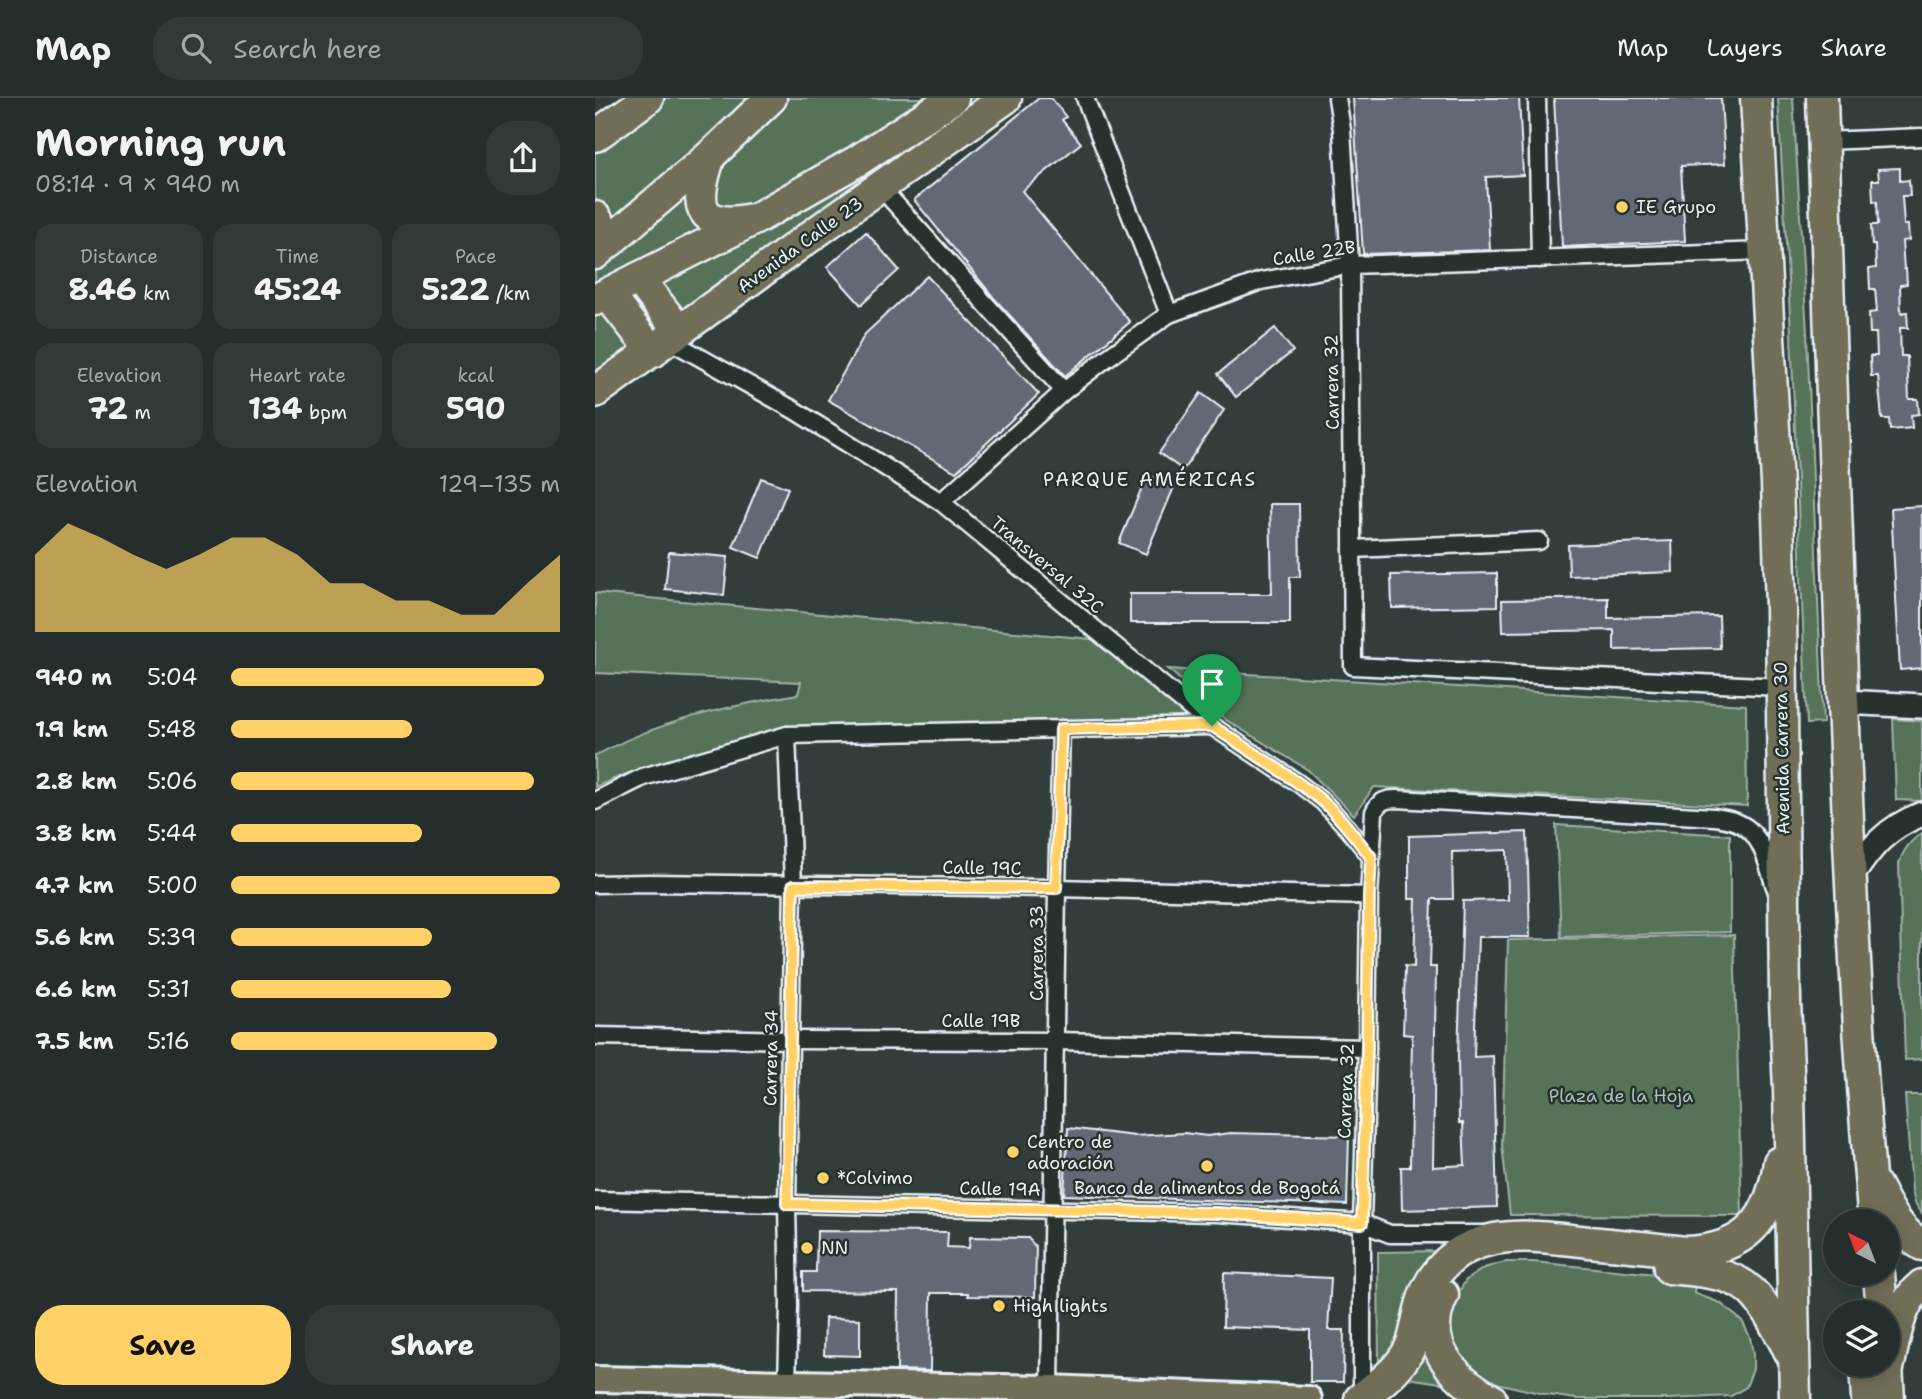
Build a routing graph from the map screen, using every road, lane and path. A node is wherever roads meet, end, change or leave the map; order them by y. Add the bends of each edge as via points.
1 (648, 98) edge
2 (771, 98) edge
3 (953, 98) edge
4 (1006, 98) edge
5 (1085, 98) edge
6 (1337, 98) edge
7 (1537, 98) edge
8 (1756, 98) edge
9 (1822, 98) edge
10 (595, 136) edge
11 (1922, 137) edge
12 (1824, 141) junction
13 (710, 156) junction
14 (891, 199) dead end
15 (595, 217) edge
16 (757, 218) junction
17 (603, 248) edge
18 (1765, 251) junction
19 (1539, 259) junction
20 (1350, 265) junction
21 (638, 278) junction
22 (601, 297) edge
23 (1169, 314) junction
24 (667, 341) junction
25 (1064, 391) junction
26 (595, 392) edge
27 (940, 502) junction
28 (1539, 541) dead end
29 (1352, 549) junction
30 (1781, 687) junction
31 (1843, 702) junction
32 (1922, 706) edge
33 (1212, 726) junction
34 (1061, 729) junction
35 (787, 735) junction
36 (595, 801) edge
37 (1922, 814) edge
38 (1371, 857) junction
39 (1850, 879) junction
40 (595, 884) edge
41 (793, 886) junction
42 (1056, 888) junction
43 (1369, 896) junction
44 (1783, 910) junction
45 (595, 1036) edge
46 (791, 1040) junction
47 (1056, 1041) junction
48 (1367, 1048) junction
49 (1789, 1090) junction
50 (1864, 1109) junction
51 (1870, 1173) junction
52 (595, 1200) edge
53 (787, 1204) junction
54 (1053, 1209) junction
55 (1859, 1209) edge
56 (1873, 1209) edge
57 (1362, 1223) junction
58 (1527, 1235) junction
59 (1922, 1245) edge
60 (1922, 1285) edge
61 (1900, 1317) edge
62 (1793, 1358) junction
63 (1876, 1377) edge
64 (1883, 1377) edge
65 (595, 1379) edge
66 (787, 1383) junction
67 (1050, 1388) junction
68 (1361, 1393) edge
69 (1309, 1399) edge
70 (1491, 1399) edge
71 (1795, 1399) edge
72 (1867, 1399) edge
73 (1889, 1399) edge

1 - 10 highway
2 - 13 highway
3 - 16 highway, Avenida Calle 23 via 857,161
4 - 24 highway, Avenida Calle 23
5 - 23 street
6 - 20 street, Carrera 32
7 - 19 street
8 - 18 highway, Avenida Carrera 30
9 - 12 highway
11 - 12 street
12 - 31 highway
13 - 16 highway via 700,191 704,211 727,223
13 - 17 highway
14 - 25 street
15 - 17 highway
16 - 21 highway, Avenida Calle 23
18 - 19 street, Calle 22B
18 - 30 highway, Avenida Carrera 30
19 - 20 street, Calle 22B
20 - 23 street, Calle 22B via 1261,281
20 - 29 street, Carrera 32
21 - 22 highway, Avenida Calle 23
21 - 24 highway
22 - 24 highway
23 - 25 street, Calle 22B
24 - 26 highway, Avenida Calle 23
24 - 27 street, Transversal 32C via 794,410
25 - 27 street, Calle 22B
27 - 33 street, Transversal 32C
28 - 29 street
29 - 30 street, Carrera 32 via 1353,666
30 - 44 highway, Avenida Carrera 30
31 - 32 street
31 - 39 highway
33 - 34 street
33 - 38 street, Transversal 32C via 1322,802
34 - 35 street
34 - 42 street, Carrera 33
35 - 36 street via 643,777
35 - 41 street, Carrera 34
37 - 39 street via 1881,837
38 - 43 street, Carrera 32
38 - 44 street, Carrera 32 via 1374,811 1383,800 1714,817 1749,828 1759,842
39 - 50 highway
40 - 41 street, Calle 19C
41 - 42 street, Calle 19C
41 - 46 street, Carrera 34
42 - 43 street, Calle 19C
42 - 47 street, Carrera 33
43 - 48 street, Carrera 32
44 - 49 highway, Avenida Carrera 30
45 - 46 street, Calle 19B
46 - 47 street, Calle 19B
46 - 53 street, Carrera 34
47 - 48 street, Calle 19B
47 - 54 street, Carrera 33
48 - 57 street, Carrera 32
49 - 58 highway via 1770,1201 1756,1225 1737,1240 1685,1252
49 - 62 highway, Avenida Carrera 30
50 - 51 highway
50 - 55 highway
51 - 56 highway
51 - 59 highway via 1892,1216
52 - 53 street, Calle 19A
53 - 54 street, Calle 19A
53 - 66 street, Carrera 34
54 - 57 street, Calle 19A
54 - 67 street, Carrera 33
57 - 58 street, Calle 19A via 1401,1235
57 - 68 street, Carrera 32
58 - 68 highway via 1478,1242 1444,1265 1423,1296 1405,1356 1383,1380
60 - 61 highway
62 - 70 highway via 1757,1295 1730,1277 1507,1253 1479,1261 1459,1274 1447,1288 1436,1322 1445,1362
62 - 71 highway, Avenida Carrera 30
63 - 72 highway
64 - 73 highway
65 - 66 main road
66 - 67 main road
67 - 69 main road

